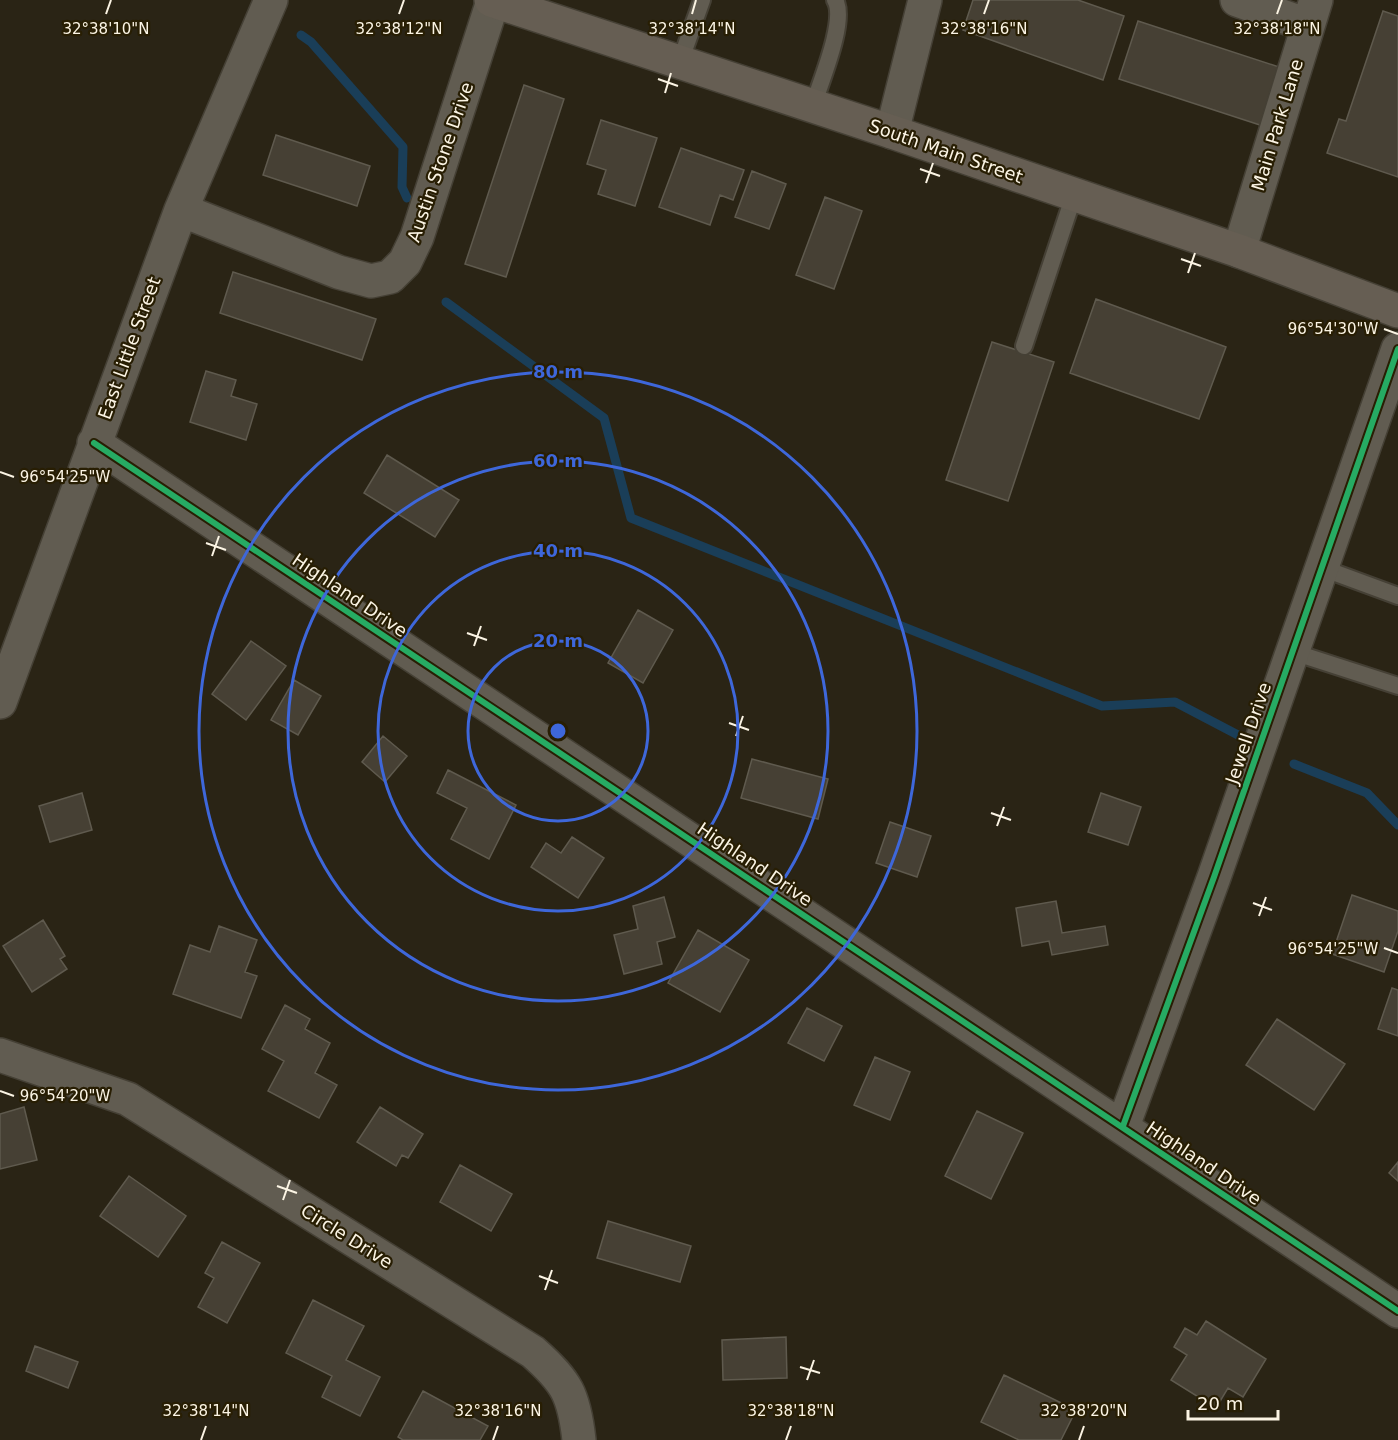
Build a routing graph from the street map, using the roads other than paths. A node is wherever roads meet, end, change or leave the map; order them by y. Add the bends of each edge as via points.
1 (271, 0) edge
2 (492, 0) edge
3 (702, 0) edge
4 (835, 0) edge
5 (925, 0) edge
6 (1237, 0) edge
7 (1312, 13) edge
8 (680, 62) junction
9 (813, 106) junction
10 (892, 132) junction
11 (1074, 195) junction
12 (181, 210) junction
13 (1239, 251) junction
14 (1398, 311) edge
15 (1024, 346) dead end
16 (1398, 349) edge
17 (94, 443) junction
18 (1322, 568) junction
19 (1398, 596) edge
20 (1293, 651) junction
21 (1398, 686) edge
22 (0, 702) edge
23 (0, 1055) edge
24 (1123, 1126) junction
25 (1398, 1311) edge
26 (579, 1440) edge

1 - 12 street, East Little Street
2 - 8 main road, South Main Street
2 - 12 street, Austin Stone Drive via 417,237 405,262 390,277 371,281 338,272
3 - 8 lane
4 - 9 lane via 837,29
5 - 10 street
6 - 7 street
7 - 13 street, Main Park Lane
8 - 9 main road, South Main Street
9 - 10 main road, South Main Street
10 - 11 main road, South Main Street
11 - 13 main road, South Main Street
11 - 15 lane
12 - 17 street, East Little Street
13 - 14 main road, South Main Street
16 - 18 street, Jewell Drive
17 - 22 street, East Little Street
17 - 24 street, Highland Drive
18 - 19 lane
18 - 20 street, Jewell Drive
20 - 21 lane
20 - 24 street, Jewell Drive
23 - 26 street, Circle Drive via 128,1099 533,1352 567,1387 576,1413
24 - 25 street, Highland Drive

